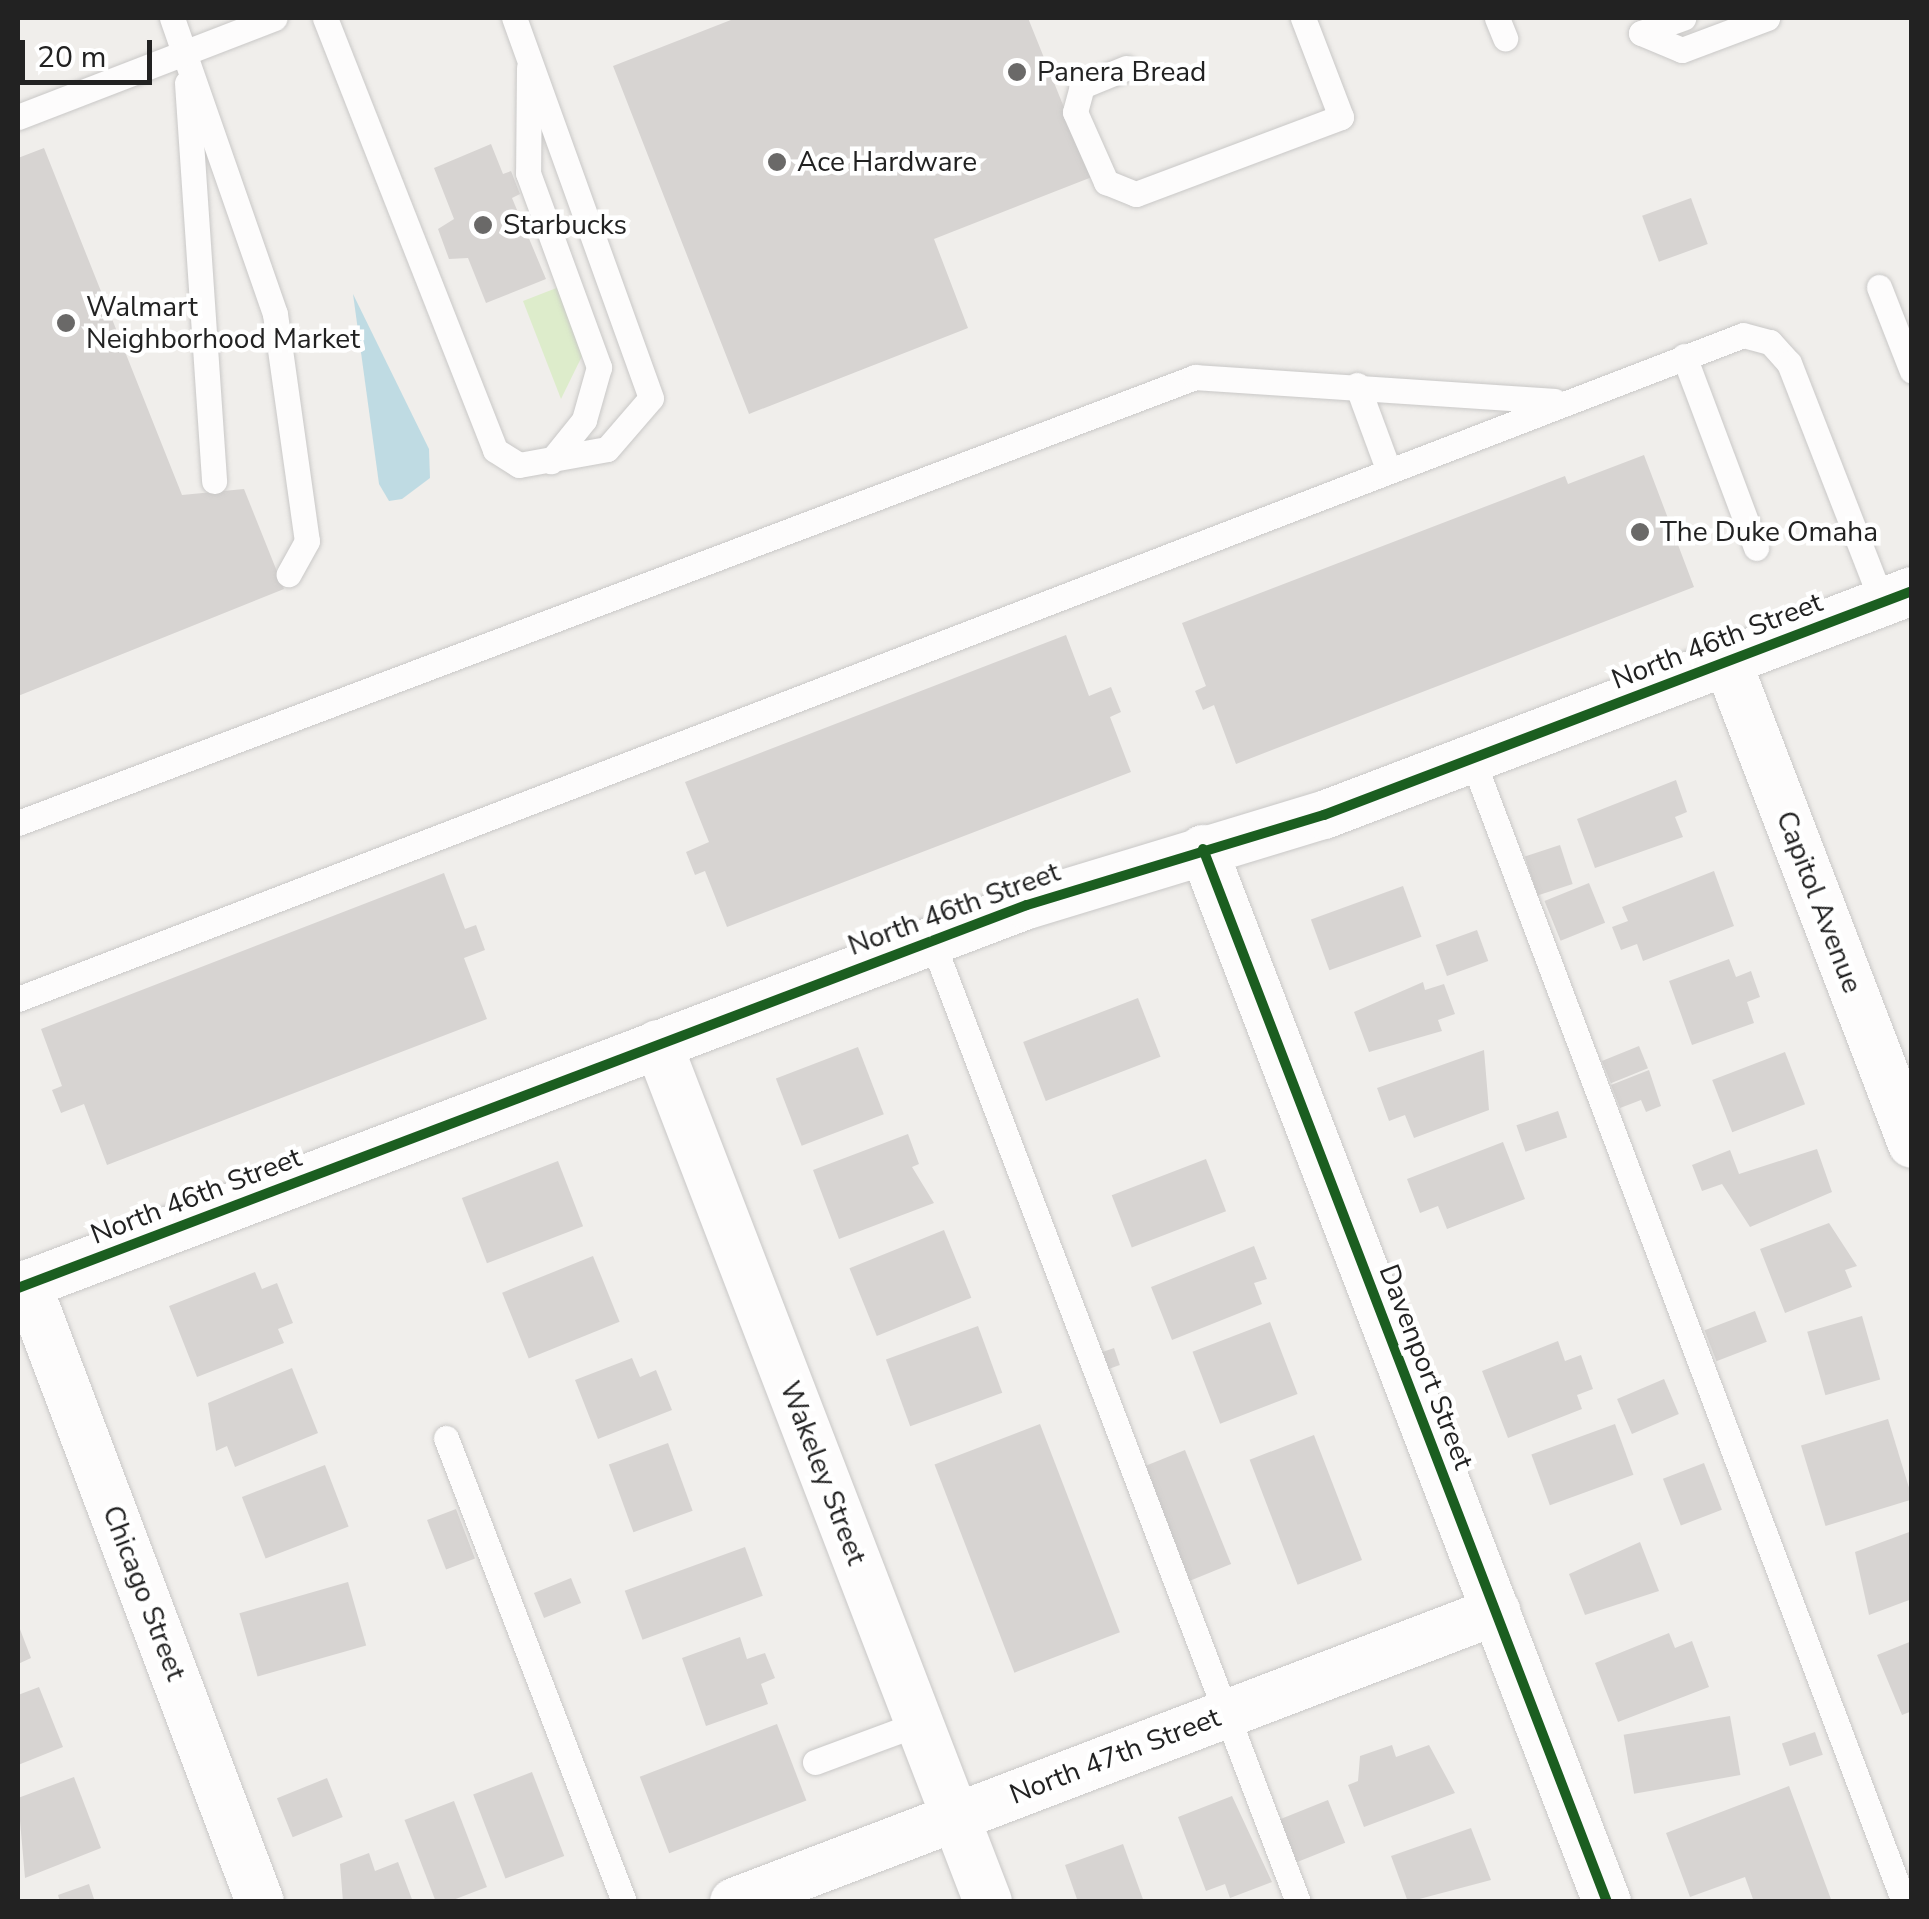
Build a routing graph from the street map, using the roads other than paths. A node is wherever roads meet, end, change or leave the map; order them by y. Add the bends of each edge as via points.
1 (172, 18) edge
2 (275, 18) edge
3 (325, 18) edge
4 (514, 18) edge
5 (1303, 18) edge
6 (1682, 18) edge
7 (1767, 18) edge
8 (184, 53) junction
9 (530, 58) junction
10 (1126, 68) dead end
11 (18, 117) edge
12 (1880, 287) dead end
13 (1902, 318) edge
14 (1684, 356) junction
15 (1912, 371) edge
16 (1357, 386) junction
17 (1564, 402) junction
18 (551, 461) junction
19 (1388, 469) junction
20 (214, 480) dead end
21 (1756, 548) dead end
22 (289, 574) dead end
23 (1896, 596) edge
24 (1727, 660) junction
25 (1473, 761) junction
26 (18, 823) edge
27 (1203, 849) junction
28 (932, 941) junction
29 (18, 998) edge
30 (658, 1044) junction
31 (1912, 1144) edge
32 (22, 1286) edge
33 (446, 1438) dead end
34 (1496, 1611) junction
35 (1227, 1714) junction
36 (920, 1722) junction
37 (815, 1762) dead end
38 (956, 1816) junction
39 (260, 1902) edge
40 (624, 1902) edge
41 (734, 1902) edge
42 (988, 1902) edge
43 (1298, 1902) edge
44 (1607, 1902) edge
45 (1904, 1902) edge

1 - 8 lane
2 - 8 lane
3 - 18 lane via 495,450 520,465
4 - 9 lane
5 - 10 lane via 1341,117 1151,189 1120,192 1097,171 1075,112 1082,86
6 - 7 lane via 1641,33 1682,50
8 - 11 lane
8 - 20 lane
8 - 22 lane via 275,314 307,540
9 - 18 lane via 528,173 599,367 584,420
9 - 18 lane via 651,380 651,398 628,434
12 - 13 lane
13 - 15 lane
14 - 17 lane
14 - 21 lane
14 - 23 lane via 1743,335 1780,352
16 - 17 lane
16 - 19 lane
16 - 26 lane via 1228,375 1174,384
17 - 19 lane
19 - 29 lane
23 - 24 street, North 46th Street
24 - 25 street, North 46th Street
24 - 31 street, Capitol Avenue
25 - 27 street, North 46th Street
25 - 45 lane
27 - 28 street, North 46th Street
27 - 34 street, Davenport Street
28 - 30 street, North 46th Street
28 - 35 lane
30 - 32 street, North 46th Street
30 - 36 street, Wakeley Street
32 - 39 street, Chicago Street
33 - 40 lane
34 - 35 street, North 47th Street
34 - 44 street, Davenport Street
35 - 38 street, North 47th Street
35 - 43 lane
36 - 37 lane
36 - 38 street, Wakeley Street
38 - 41 street, North 47th Street
38 - 42 street, Wakeley Street

